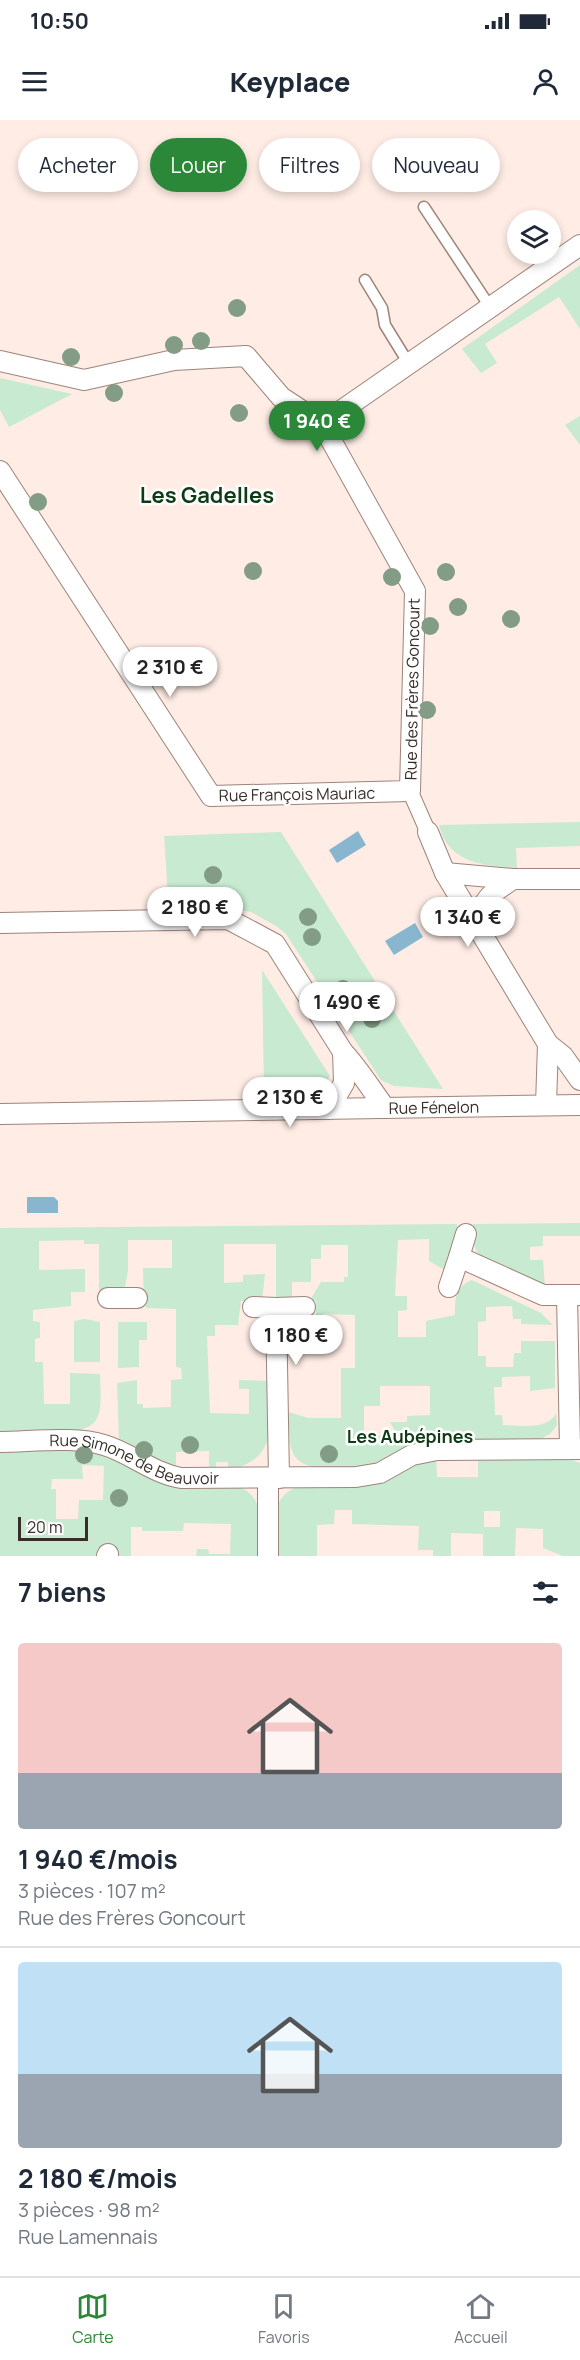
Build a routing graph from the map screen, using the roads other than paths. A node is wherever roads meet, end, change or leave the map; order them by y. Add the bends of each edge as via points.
1 (424, 207) dead end
2 (580, 245) edge
3 (365, 280) dead end
4 (490, 307) junction
5 (0, 361) edge
6 (409, 364) junction
7 (322, 424) junction
8 (0, 471) edge
9 (410, 791) junction
10 (428, 832) joint
11 (445, 873) junction
12 (513, 879) junction
13 (580, 879) edge
14 (0, 923) edge
15 (476, 926) junction
16 (548, 1044) junction
17 (343, 1052) junction
18 (580, 1080) edge
19 (580, 1105) edge
20 (546, 1106) junction
21 (386, 1108) junction
22 (329, 1109) junction
23 (0, 1114) edge
24 (466, 1234) dead end
25 (459, 1257) junction
26 (448, 1287) dead end
27 (573, 1295) edge
28 (108, 1298) dead end
29 (137, 1298) dead end
30 (253, 1307) dead end
31 (305, 1307) dead end
32 (276, 1308) junction
33 (0, 1442) edge
34 (575, 1448) edge
35 (274, 1478) junction
36 (268, 1556) edge

1 - 4 lane
2 - 4 street
3 - 6 lane via 382,308 385,326
4 - 6 street
5 - 7 street, Rue des Frères Goncourt via 84,380 174,360 246,356 281,397
6 - 7 street
7 - 9 street, Rue des Frères Goncourt via 415,591
8 - 9 street, Rue François Mauriac via 212,796
9 - 10 street, Rue des Frères Goncourt
10 - 11 street, Rue des Frères Goncourt
11 - 12 street
11 - 15 street, Rue des Frères Goncourt
12 - 13 street
12 - 15 street via 482,904
14 - 17 street via 228,919 275,944
15 - 16 street, Rue des Frères Goncourt
16 - 18 street, Rue des Frères Goncourt via 563,1056
16 - 20 street
17 - 21 street
17 - 22 street via 344,1083
19 - 20 street, Rue Fénelon
20 - 21 street, Rue Fénelon
21 - 22 street, Rue Fénelon
22 - 23 street, Rue Fénelon
24 - 25 street
25 - 26 street
25 - 27 street, Rue Simone de Beauvoir via 543,1295
27 - 34 street, Rue Simone de Beauvoir
28 - 29 street
30 - 32 street
31 - 32 street
32 - 35 street
33 - 35 street, Rue Simone de Beauvoir via 101,1444 162,1474 181,1478
34 - 35 street, Rue Simone de Beauvoir via 437,1450 412,1455 380,1473
35 - 36 street

